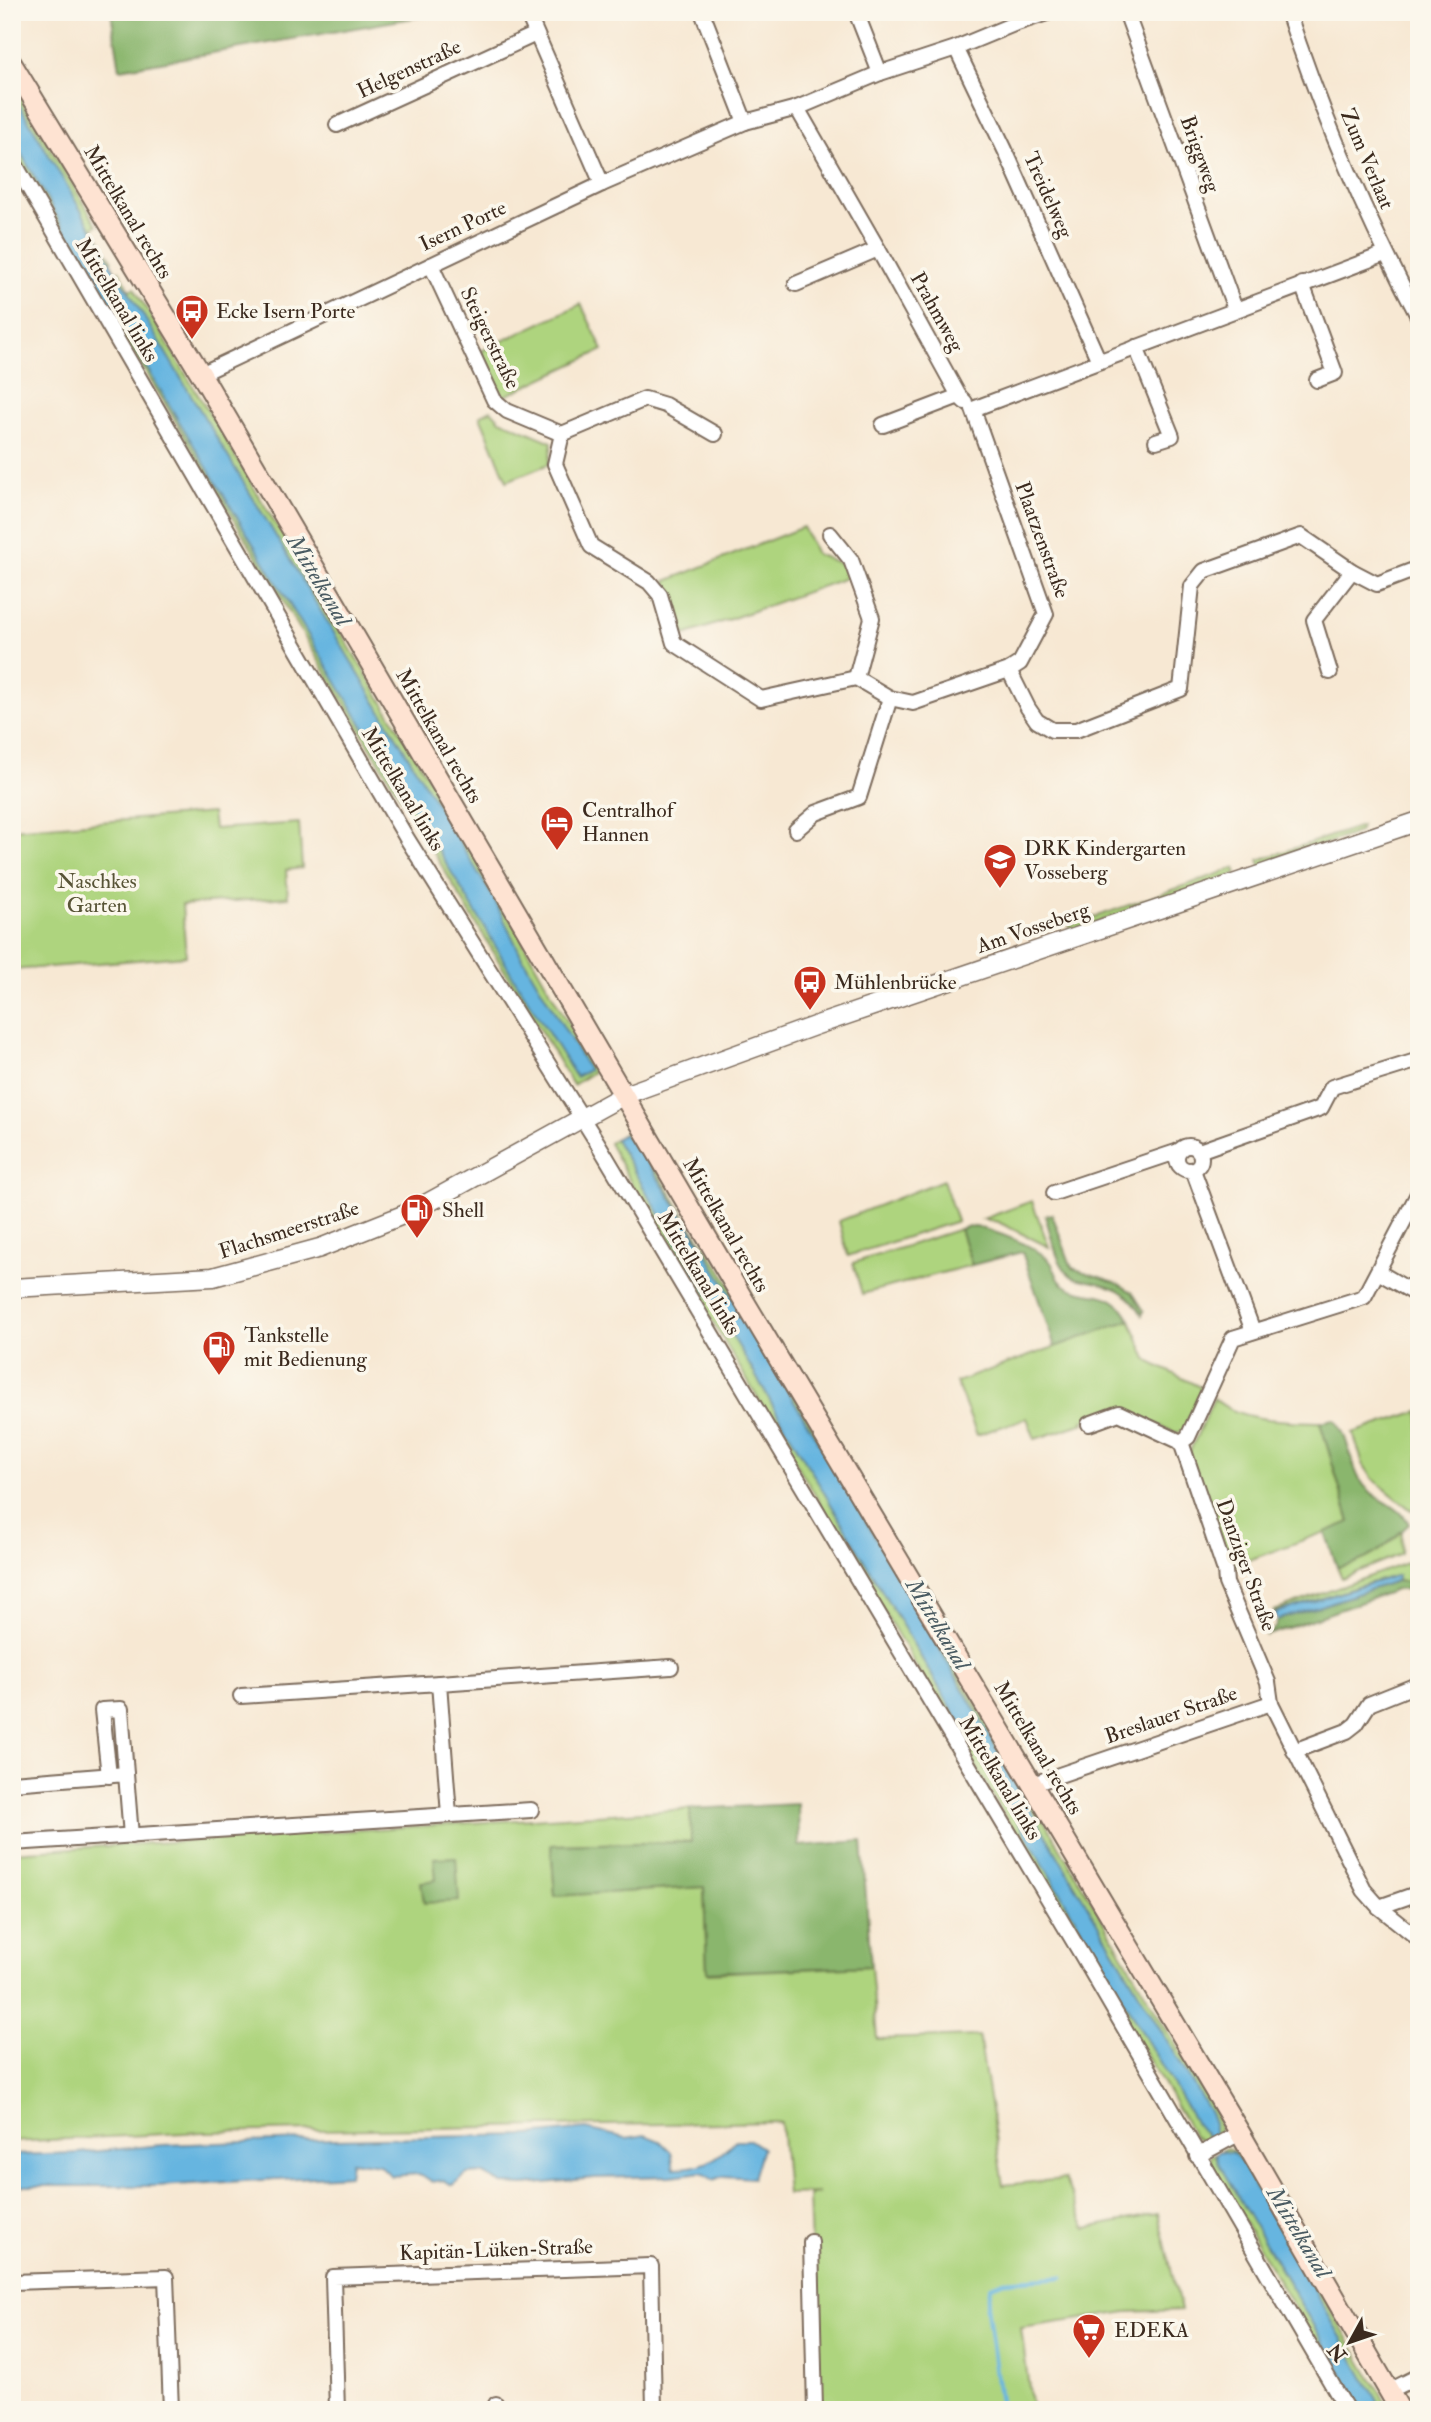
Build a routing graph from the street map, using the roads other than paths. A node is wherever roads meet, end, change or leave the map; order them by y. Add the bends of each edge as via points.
1 (527, 12) edge
2 (702, 12) edge
3 (856, 12) edge
4 (1050, 12) edge
5 (1126, 12) edge
6 (1288, 12) edge
7 (1012, 18) edge
8 (536, 34) junction
9 (956, 48) junction
10 (12, 64) edge
11 (880, 73) junction
12 (797, 108) junction
13 (745, 122) junction
14 (337, 125) dead end
15 (12, 159) edge
16 (603, 184) junction
17 (878, 249) junction
18 (1385, 254) junction
19 (431, 265) junction
20 (796, 284) dead end
21 (1302, 284) junction
22 (1234, 309) junction
23 (1419, 318) edge
24 (1136, 346) junction
25 (1099, 361) junction
26 (201, 374) junction
27 (1317, 380) dead end
28 (959, 396) junction
29 (973, 409) junction
30 (883, 425) dead end
31 (562, 434) junction
32 (715, 434) dead end
33 (1156, 441) dead end
34 (830, 534) dead end
35 (1419, 568) edge
36 (1352, 571) junction
37 (1009, 670) junction
38 (1330, 672) dead end
39 (856, 678) junction
40 (890, 698) junction
41 (1419, 821) edge
42 (796, 830) dead end
43 (1419, 1059) edge
44 (602, 1107) junction
45 (1179, 1150) junction
46 (1199, 1151) junction
47 (1193, 1171) junction
48 (1419, 1192) edge
49 (1054, 1193) dead end
50 (1378, 1272) junction
51 (12, 1287) edge
52 (1419, 1303) edge
53 (1253, 1331) junction
54 (1089, 1424) dead end
55 (1181, 1442) junction
56 (671, 1667) dead end
57 (439, 1683) junction
58 (1419, 1684) edge
59 (241, 1696) dead end
60 (1271, 1703) junction
61 (1294, 1751) junction
62 (126, 1774) junction
63 (108, 1776) junction
64 (12, 1783) edge
65 (1033, 1784) junction
66 (531, 1810) dead end
67 (449, 1815) junction
68 (131, 1836) junction
69 (12, 1843) edge
70 (1419, 1893) edge
71 (1379, 1907) junction
72 (1419, 1939) edge
73 (1240, 2133) junction
74 (1197, 2156) junction
75 (811, 2242) dead end
76 (12, 2282) edge
77 (1419, 2376) edge
78 (1389, 2391) junction
79 (171, 2410) edge
80 (337, 2410) edge
81 (654, 2410) edge
82 (815, 2410) edge
83 (1347, 2410) edge
84 (1399, 2410) edge

1 - 8 street
2 - 13 street
3 - 11 street
4 - 7 street, Isern Porte
5 - 22 street, Briggweg
6 - 18 street, Zum Verlaat via 1327,121
7 - 9 street, Isern Porte
8 - 14 street, Helgenstraße
8 - 16 street
9 - 11 street, Isern Porte
9 - 25 street, Treidelweg
10 - 26 main road, Mittelkanal rechts
11 - 12 street, Isern Porte
12 - 13 street, Isern Porte
12 - 17 street, Prahmweg
13 - 16 street, Isern Porte
15 - 44 street, Mittelkanal links via 406,837
16 - 19 street, Isern Porte
17 - 20 street
17 - 28 street, Prahmweg
18 - 21 street
18 - 23 street, Zum Verlaat
19 - 26 street, Isern Porte
19 - 31 street, Steigerstraße via 494,400 507,411
21 - 22 street
21 - 27 street via 1335,373
22 - 24 street
24 - 25 street
24 - 33 street via 1172,436
25 - 29 street
26 - 44 main road, Mittelkanal rechts
28 - 29 street, Plaatzenstraße
28 - 30 street
29 - 37 street, Plaatzenstraße via 1046,614 1020,663
31 - 32 street via 645,400 665,405
31 - 39 street via 555,464 591,546 649,582 660,596 674,643 761,699
34 - 39 street via 851,560 872,618
35 - 36 street via 1377,584
36 - 37 street via 1301,536 1203,571 1192,586 1181,689 1076,730 1052,730 1037,721
36 - 38 street via 1314,620
37 - 40 street via 913,703
39 - 40 street
40 - 42 street via 859,797 816,813
41 - 44 street, Am Vosseberg via 817,1025
43 - 46 street via 1332,1087 1321,1108
44 - 51 street, Flachsmeerstraße via 413,1211 320,1248 213,1278
44 - 65 main road, Mittelkanal rechts via 743,1299
44 - 74 street, Mittelkanal links
45 - 46 street via 1188,1146
45 - 47 street via 1180,1168
45 - 49 street
46 - 47 street via 1200,1165
47 - 53 street
48 - 50 street
50 - 52 street via 1416,1294
50 - 53 street via 1364,1297
53 - 55 street via 1233,1338 1188,1437
54 - 55 street via 1118,1413
55 - 60 street, Danziger Straße via 1226,1583 1268,1682
56 - 57 street
57 - 59 street
57 - 67 street
58 - 61 street via 1368,1704 1347,1731
60 - 61 street, Breslauer Straße
60 - 65 street, Breslauer Straße
61 - 71 street, Breslauer Straße via 1364,1889
62 - 63 street
62 - 63 street via 121,1709 102,1710
62 - 68 street
63 - 64 street
65 - 73 main road, Mittelkanal rechts
66 - 67 street
67 - 68 street
68 - 69 street
70 - 71 street
71 - 72 street, Breslauer Straße
73 - 74 street
73 - 78 main road, Mittelkanal rechts
74 - 83 street, Mittelkanal links
75 - 82 street
76 - 79 street via 166,2277
77 - 78 street
78 - 84 main road, Mittelkanal rechts
80 - 81 street, Kapitän-Lüken-Straße via 333,2277 651,2266

